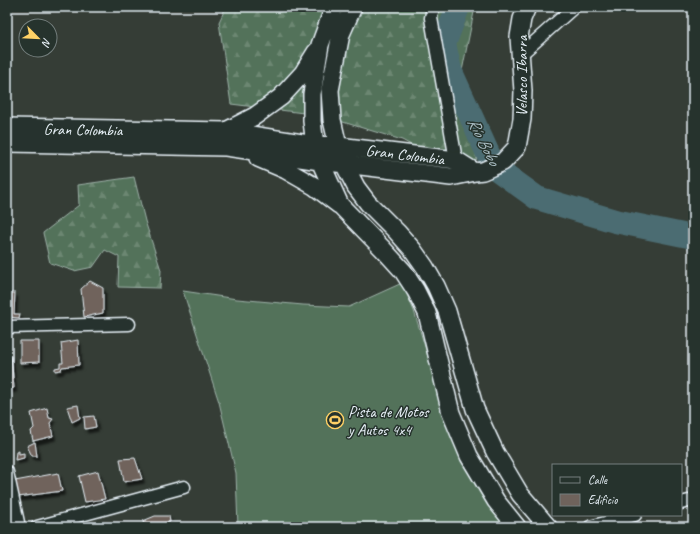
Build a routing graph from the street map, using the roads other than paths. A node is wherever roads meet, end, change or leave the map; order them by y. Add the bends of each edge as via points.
1 (334, 7) edge
2 (353, 7) edge
3 (433, 7) edge
4 (527, 7) edge
5 (574, 7) edge
6 (320, 45) junction
7 (520, 55) junction
8 (7, 127) edge
9 (226, 139) junction
10 (7, 143) edge
11 (338, 146) junction
12 (317, 153) junction
13 (456, 160) junction
14 (344, 164) junction
15 (481, 171) junction
16 (340, 205) junction
17 (130, 324) dead end
18 (7, 327) edge
19 (7, 472) edge
20 (184, 487) dead end
21 (693, 500) edge
22 (682, 503) edge
23 (631, 516) edge
24 (19, 527) edge
25 (37, 527) edge
26 (517, 527) edge
27 (548, 527) edge
28 (590, 527) edge

1 - 6 main road
2 - 11 main road via 342,34 330,90 332,120
3 - 13 street via 431,18
4 - 7 main road, Velasco Ibarra via 522,19
5 - 7 street
6 - 9 main road via 303,73 281,97
6 - 12 main road via 312,94 312,122
7 - 15 main road, Velasco Ibarra via 522,119 517,147 504,162
8 - 9 main road, Gran Colombia
9 - 10 main road, Gran Colombia
9 - 12 main road, Gran Colombia
9 - 16 main road via 314,186
11 - 12 main road, Gran Colombia
11 - 13 main road, Gran Colombia
11 - 14 main road
12 - 14 main road, Gran Colombia
12 - 16 main road
13 - 15 main road, Gran Colombia
14 - 15 main road, Gran Colombia via 451,177
14 - 27 main road via 368,203 413,250 436,286 447,311 475,409 491,445 520,494
16 - 26 main road via 388,254 416,291 427,313 451,413 469,456 496,501
17 - 18 street
19 - 24 street
20 - 25 street
21 - 22 street
23 - 28 street

